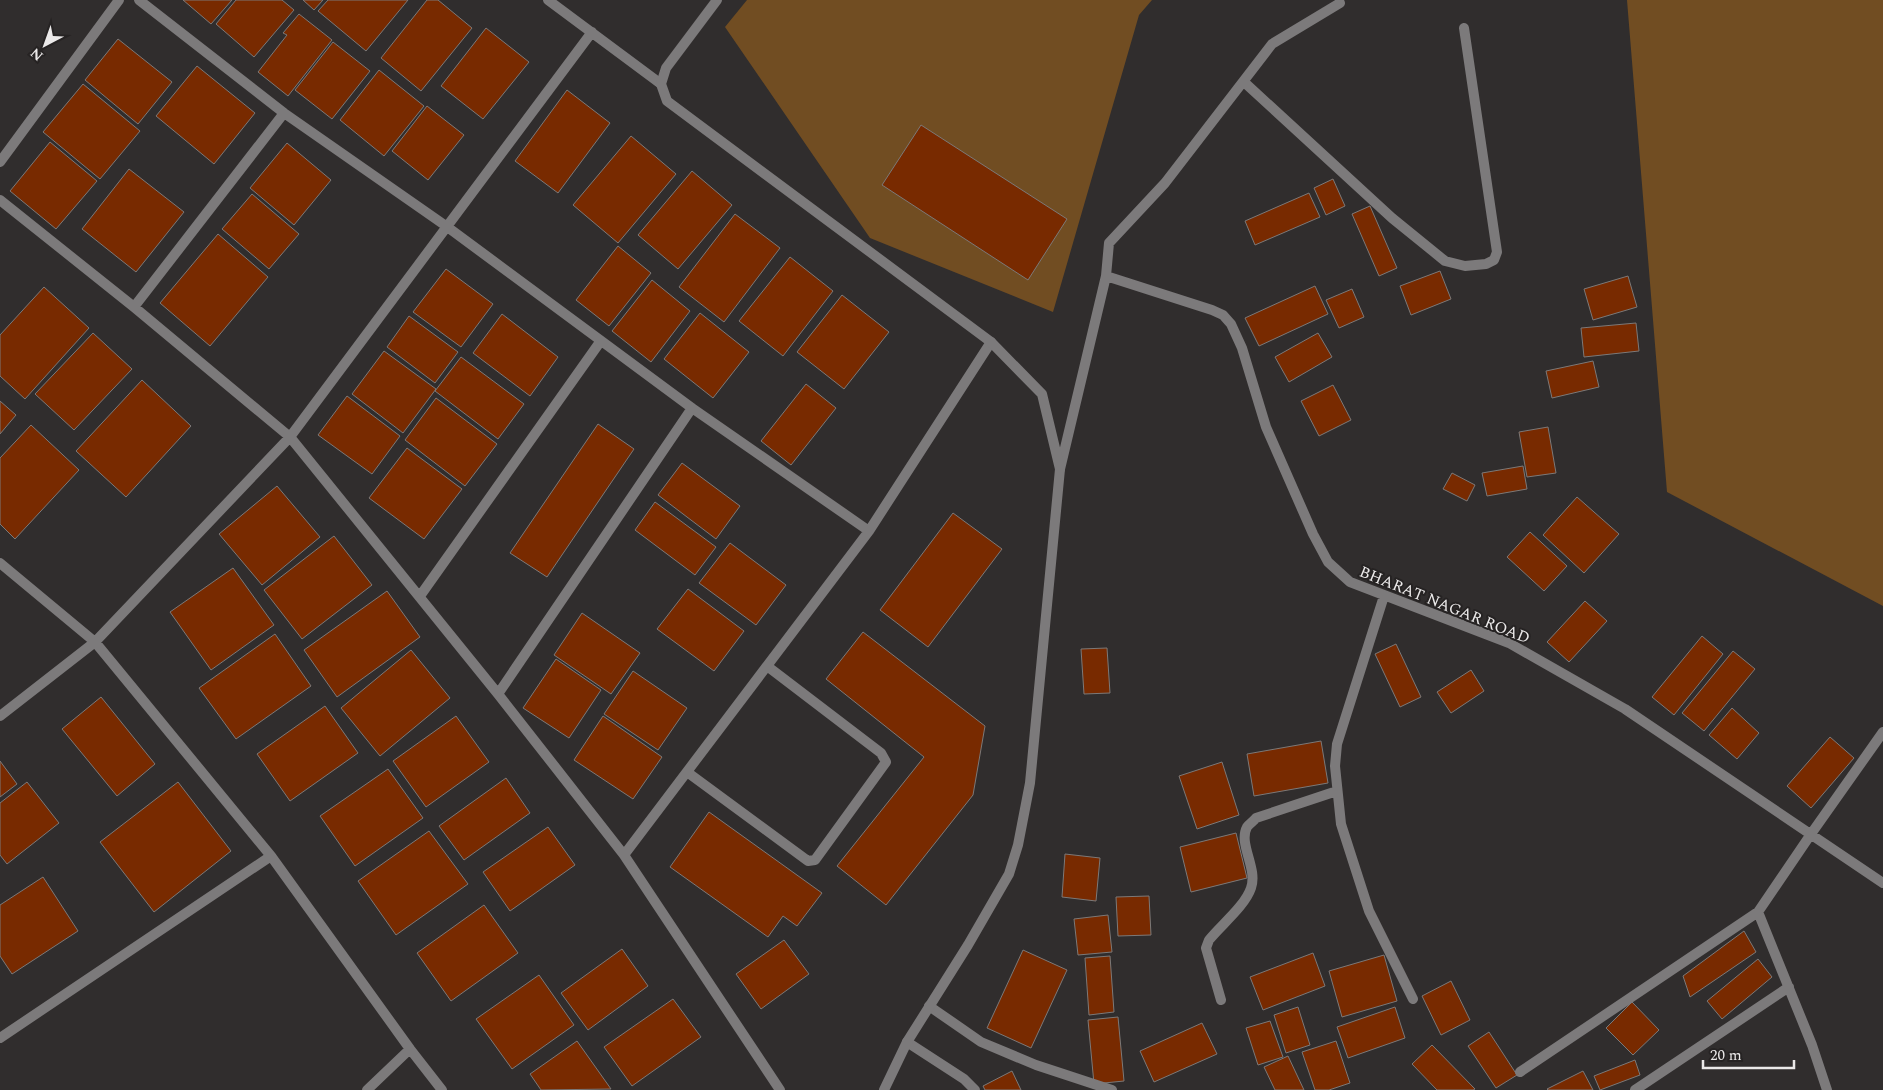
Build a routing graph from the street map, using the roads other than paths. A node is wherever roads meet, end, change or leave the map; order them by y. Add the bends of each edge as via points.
1 (119, 0) edge
2 (139, 0) edge
3 (548, 0) edge
4 (717, 0) edge
5 (1340, 3) dead end
6 (1464, 28) dead end
7 (592, 32) junction
8 (1244, 82) junction
9 (661, 84) junction
10 (284, 113) junction
11 (0, 162) edge
12 (0, 200) edge
13 (446, 226) junction
14 (1106, 276) junction
15 (134, 307) junction
16 (600, 342) junction
17 (990, 342) junction
18 (692, 408) junction
19 (290, 437) junction
20 (1060, 469) junction
21 (869, 531) junction
22 (0, 563) edge
23 (420, 596) junction
24 (1384, 596) junction
25 (95, 642) junction
26 (767, 666) junction
27 (498, 694) junction
28 (0, 716) edge
29 (1883, 732) edge
30 (687, 772) junction
31 (1337, 791) junction
32 (1811, 834) junction
33 (624, 855) junction
34 (271, 856) junction
35 (1883, 884) edge
36 (1758, 912) junction
37 (1789, 987) junction
38 (1413, 999) dead end
39 (1221, 1000) dead end
40 (929, 1006) junction
41 (0, 1038) edge
42 (907, 1042) junction
43 (410, 1049) junction
44 (1520, 1072) dead end
45 (367, 1090) edge
46 (442, 1090) edge
47 (780, 1090) edge
48 (884, 1090) edge
49 (975, 1090) edge
50 (1112, 1090) edge
51 (1635, 1090) edge
52 (1827, 1090) edge

1 - 11 street
2 - 10 street
3 - 7 street
4 - 9 street via 666,68
5 - 8 street via 1272,44
6 - 8 street via 1497,252 1494,260 1486,264 1465,266 1444,261 1392,218
7 - 9 street
7 - 13 street
8 - 14 street via 1165,183 1109,243
9 - 17 street via 667,101
10 - 13 street
10 - 15 street
12 - 15 street
13 - 16 street
13 - 19 street
14 - 20 street
14 - 24 street, BHARAT NAGAR ROAD via 1212,310 1230,324 1242,348 1266,427 1328,562 1350,582
15 - 19 street
16 - 18 street
16 - 23 street
17 - 20 street via 1042,394
17 - 21 street
18 - 21 street
18 - 27 street
19 - 23 street
19 - 25 street
20 - 40 street via 1030,783 1018,845 1009,874
21 - 26 street
22 - 25 street
23 - 27 street
24 - 31 street via 1337,744
24 - 32 street, BHARAT NAGAR ROAD via 1517,648 1625,709
25 - 28 street
25 - 34 street
26 - 30 street
26 - 30 street via 881,753 886,762 815,860 808,861
27 - 33 street
29 - 32 street
30 - 33 street
31 - 38 street via 1341,824 1369,911
31 - 39 street via 1256,818 1247,827 1245,841 1253,874 1252,886 1206,948
32 - 35 street, BHARAT NAGAR ROAD
32 - 36 street
33 - 47 street
34 - 41 street
34 - 43 street
36 - 37 street
36 - 44 street
37 - 51 street
37 - 52 street
40 - 42 street
40 - 50 street via 981,1042 1036,1065
42 - 48 street
42 - 49 street via 964,1079
43 - 45 street
43 - 46 street

